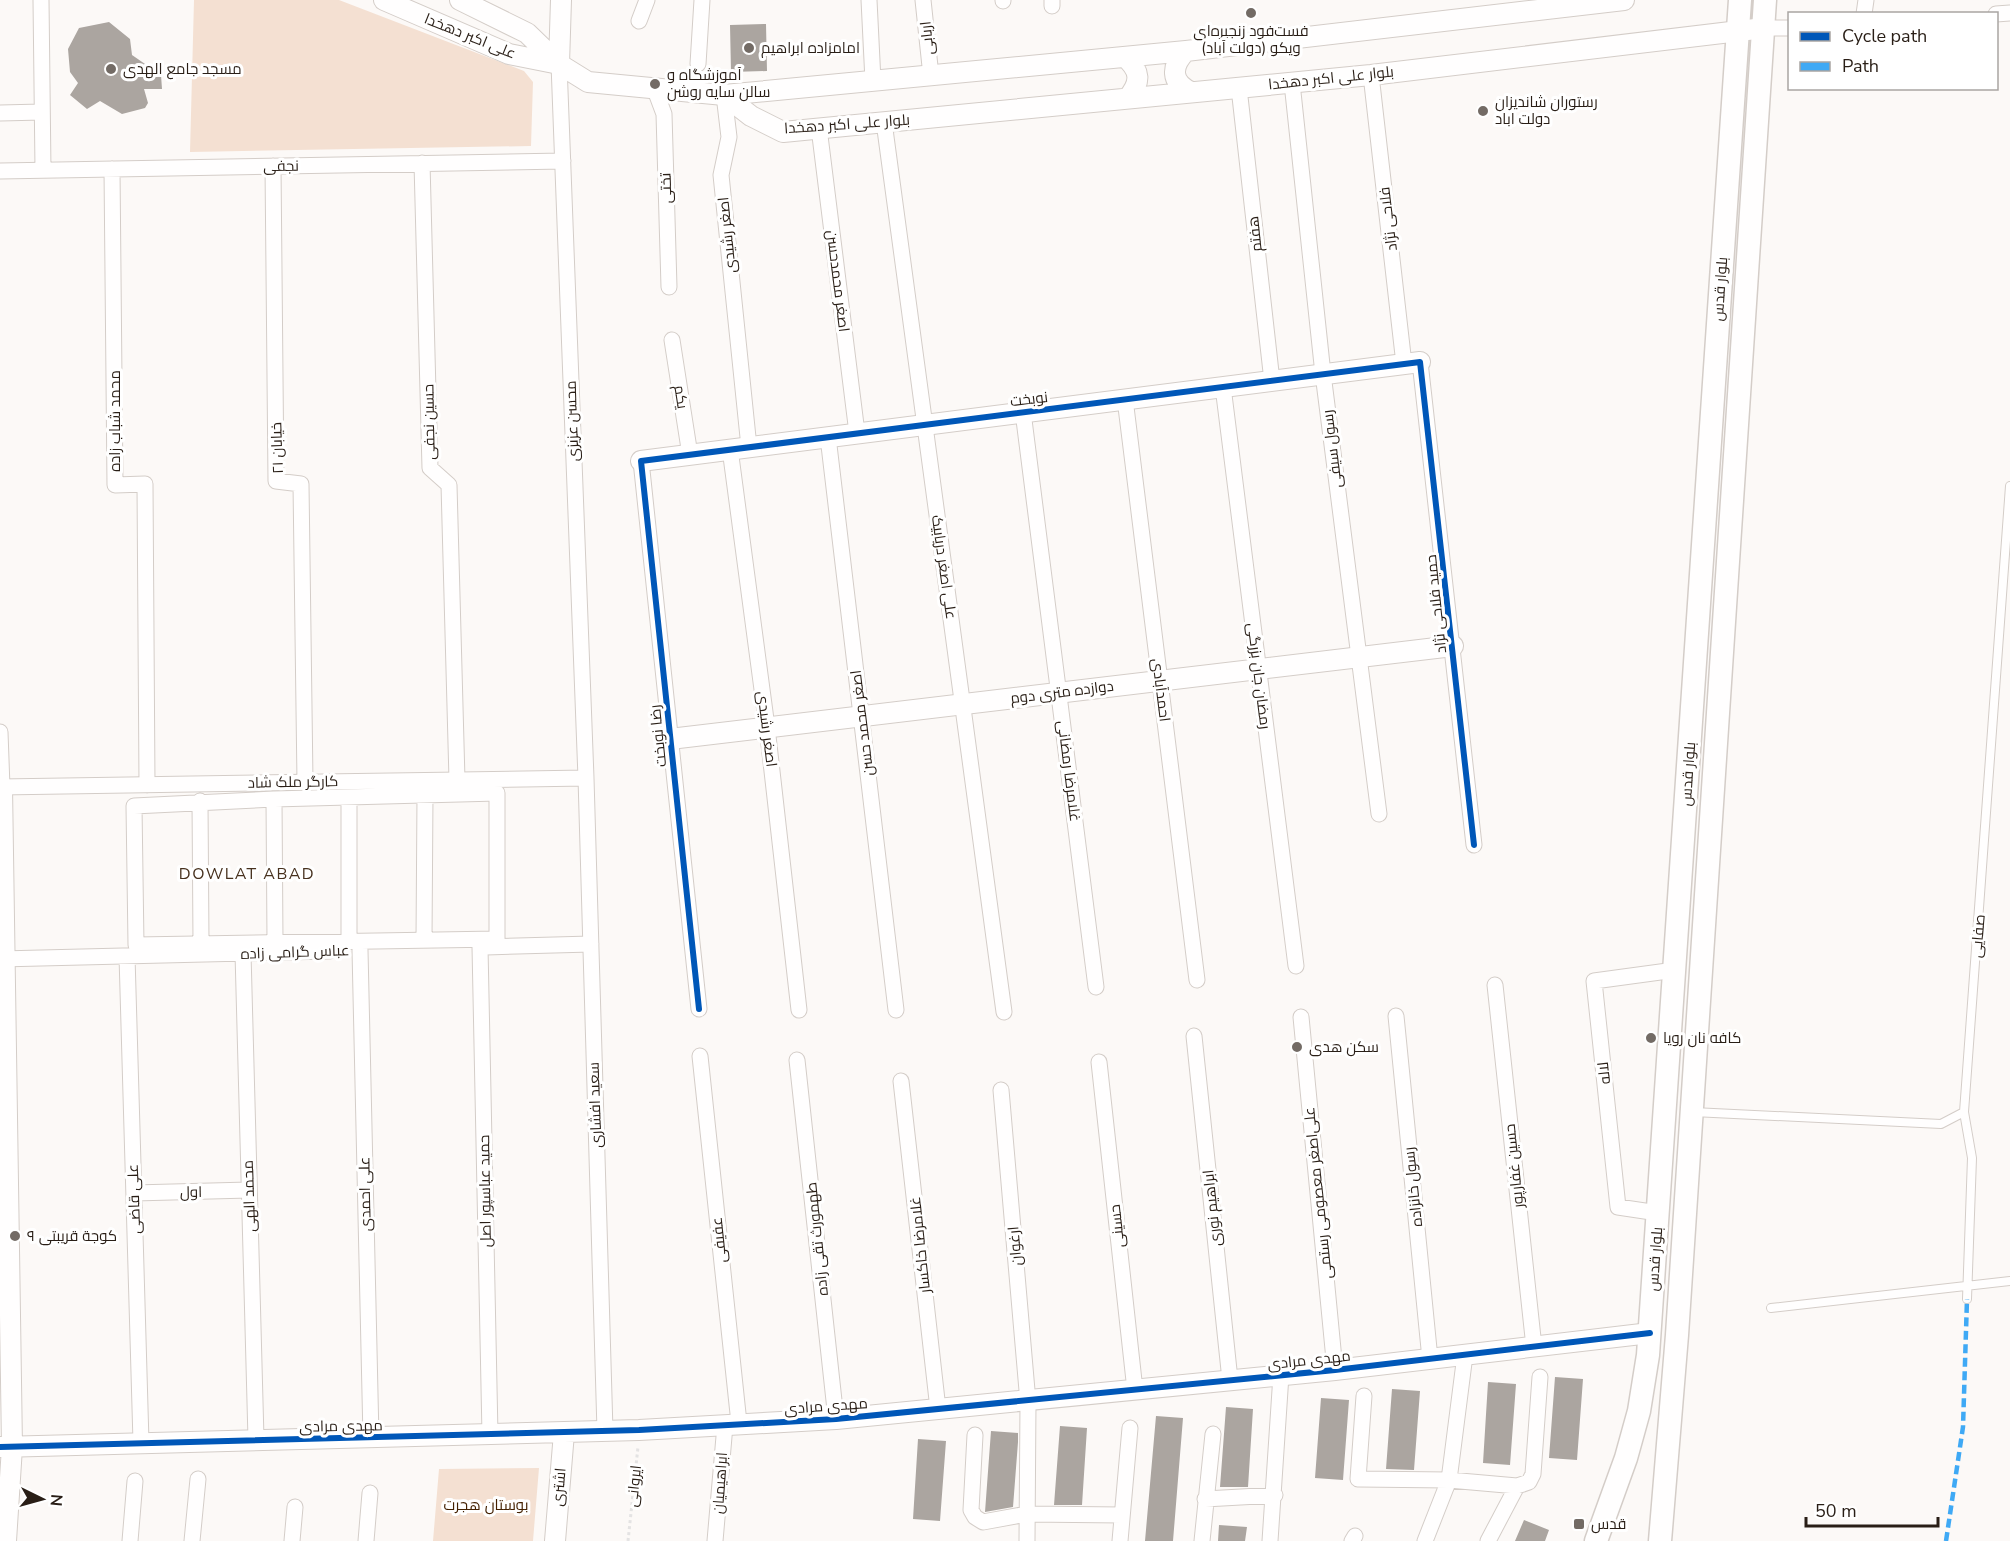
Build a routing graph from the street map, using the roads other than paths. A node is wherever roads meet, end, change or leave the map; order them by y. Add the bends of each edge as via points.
1 (41, 0) edge
2 (384, 0) edge
3 (460, 0) edge
4 (561, 0) edge
5 (647, 0) edge
6 (702, 0) edge
7 (869, 0) edge
8 (923, 0) edge
9 (1624, 0) edge
10 (1740, 0) edge
11 (1765, 0) edge
12 (486, 4) edge
13 (639, 21) dead end
14 (1764, 28) junction
15 (1788, 28) edge
16 (1737, 30) junction
17 (1186, 51) junction
18 (1125, 57) junction
19 (559, 64) junction
20 (698, 64) dead end
21 (931, 75) junction
22 (1371, 75) junction
23 (873, 81) junction
24 (1292, 82) junction
25 (1239, 88) junction
26 (656, 90) junction
27 (1191, 92) junction
28 (724, 95) junction
29 (1128, 98) junction
30 (42, 112) junction
31 (0, 113) edge
32 (884, 122) junction
33 (819, 128) junction
34 (563, 161) junction
35 (422, 163) junction
36 (273, 166) junction
37 (112, 169) junction
38 (44, 170) junction
39 (0, 171) edge
40 (669, 287) dead end
41 (672, 340) dead end
42 (1412, 363) junction
43 (1323, 374) junction
44 (1272, 381) junction
45 (1223, 387) junction
46 (1125, 399) junction
47 (1023, 412) junction
48 (924, 425) junction
49 (857, 433) junction
50 (828, 437) junction
51 (750, 447) junction
52 (730, 449) junction
53 (690, 455) junction
54 (641, 461) joint
55 (2010, 486) edge
56 (1453, 646) junction
57 (1357, 657) junction
58 (1258, 669) junction
59 (1160, 681) junction
60 (1059, 693) junction
61 (962, 704) junction
62 (861, 716) junction
63 (767, 727) junction
64 (0, 732) edge
65 (670, 738) junction
66 (586, 778) junction
67 (457, 780) junction
68 (298, 782) junction
69 (147, 785) junction
70 (1, 787) edge
71 (425, 795) junction
72 (349, 797) junction
73 (292, 798) junction
74 (274, 799) junction
75 (200, 801) junction
76 (1378, 814) dead end
77 (1474, 845) dead end
78 (424, 940) junction
79 (275, 942) junction
80 (201, 944) junction
81 (591, 944) junction
82 (354, 945) junction
83 (480, 947) junction
84 (243, 953) junction
85 (127, 956) junction
86 (2, 959) edge
87 (1296, 966) dead end
88 (1675, 970) junction
89 (1197, 980) dead end
90 (1495, 985) dead end
91 (1096, 987) dead end
92 (699, 1009) dead end
93 (799, 1010) dead end
94 (896, 1010) dead end
95 (1004, 1012) dead end
96 (1396, 1016) dead end
97 (1300, 1017) dead end
98 (1194, 1036) dead end
99 (700, 1056) dead end
100 (797, 1060) dead end
101 (1099, 1062) dead end
102 (902, 1081) dead end
103 (1001, 1090) dead end
104 (1692, 1112) junction
105 (1964, 1112) junction
106 (249, 1190) junction
107 (134, 1193) junction
108 (1658, 1213) junction
109 (2010, 1281) edge
110 (1968, 1285) junction
111 (1967, 1299) dead end
112 (1771, 1308) dead end
113 (1650, 1333) junction
114 (1534, 1347) junction
115 (1465, 1355) junction
116 (1430, 1359) junction
117 (1335, 1370) junction
118 (1281, 1375) junction
119 (1540, 1377) dead end
120 (1230, 1380) junction
121 (1135, 1390) junction
122 (1364, 1396) dead end
123 (1028, 1402) junction
124 (938, 1409) junction
125 (836, 1419) junction
126 (732, 1424) junction
127 (1130, 1428) dead end
128 (605, 1431) junction
129 (564, 1433) junction
130 (1213, 1434) dead end
131 (490, 1435) junction
132 (975, 1435) dead end
133 (371, 1438) junction
134 (256, 1439) junction
135 (141, 1442) junction
136 (6, 1447) edge
137 (198, 1479) dead end
138 (1449, 1480) junction
139 (135, 1481) dead end
140 (1517, 1486) junction
141 (370, 1493) dead end
142 (1275, 1495) junction
143 (1205, 1499) junction
144 (295, 1507) dead end
145 (1027, 1514) junction
146 (1122, 1515) junction
147 (6, 1541) edge
148 (130, 1541) edge
149 (192, 1541) edge
150 (292, 1541) edge
151 (366, 1541) edge
152 (555, 1541) edge
153 (716, 1541) edge
154 (1026, 1541) edge
155 (1120, 1541) edge
156 (1202, 1541) edge
157 (1270, 1541) edge
158 (1425, 1541) edge
159 (1488, 1541) edge
160 (1596, 1541) edge
161 (1660, 1541) edge

1 - 30 street
2 - 19 street, علی اکبر دهخدا via 509,54
3 - 12 street, علی اکبر دهخدا
4 - 19 street
5 - 13 street
6 - 20 street
7 - 23 street
8 - 21 street, اربابی
9 - 17 street
10 - 16 main road, بلوار قدس
11 - 14 main road, بلوار قدس
12 - 19 street, علی اکبر دهخدا via 527,33
14 - 15 street
14 - 16 street, بلوار علی اکبر دهخدا
14 - 104 main road, بلوار قدس
16 - 22 street, بلوار علی اکبر دهخدا
16 - 88 main road, بلوار قدس
17 - 18 street
17 - 27 street via 1176,61 1173,74 1179,87
18 - 21 street
18 - 29 street via 1135,66 1139,77 1137,88
19 - 26 street, علی اکبر دهخدا via 588,82
19 - 34 street, محسن عزیزی
21 - 23 street
22 - 24 street, بلوار علی اکبر دهخدا
22 - 42 street, فلاحی نژاد
23 - 28 street
24 - 25 street, بلوار علی اکبر دهخدا
24 - 43 street, رسول سیفی
25 - 27 street, بلوار علی اکبر دهخدا
25 - 44 street, هفتم
26 - 28 street, علی اکبر دهخدا
26 - 40 street, تختی via 664,114
27 - 29 street, بلوار علی اکبر دهخدا
28 - 33 street, بلوار علی اکبر دهخدا via 751,116 783,132
28 - 51 street, اصغر رشیدی via 729,137 721,175
29 - 32 street, بلوار علی اکبر دهخدا
30 - 31 street
30 - 38 street
32 - 33 street, بلوار علی اکبر دهخدا
32 - 48 street, علی اصغر دریابیک
33 - 49 street, اصغر محمدحسن
34 - 35 street, نجفی
34 - 66 street, محسن عزیزی
35 - 36 street, نجفی
35 - 67 street, حسین نجفی via 430,468 449,485
36 - 37 street, نجفی
36 - 68 street, خیابان ۲۱ via 276,481 301,484
37 - 38 street, نجفی
37 - 69 street, محمد شباب زاده via 115,485 145,484
38 - 39 street, نجفی
41 - 53 street, یکم
42 - 43 street, نوبخت
42 - 56 street, حمید فلاحی نژاد
43 - 44 street, نوبخت
43 - 57 street, رسول سیفی
44 - 45 street, نوبخت
45 - 46 street, نوبخت
45 - 58 street, رمضان جان بزرگی
46 - 47 street, نوبخت
46 - 59 street, احمدآبادی
47 - 48 street, نوبخت
47 - 60 street, غلامرضا رمضانی
48 - 49 street, نوبخت
48 - 61 street, علی اصغر دریابیک
49 - 50 street, نوبخت
50 - 51 street, نوبخت
50 - 62 street, اصغر محمد حسن
51 - 52 street, نوبخت
52 - 53 street, نوبخت
52 - 63 street, اصغر رشیدی
53 - 54 street, نوبخت
54 - 65 street, رضا نوبخت
55 - 105 lane, صفایی
56 - 57 street, دوازده متری دوم
56 - 77 street, حمید فلاحی نژاد
57 - 58 street, دوازده متری دوم
57 - 76 street, رسول سیفی
58 - 59 street, دوازده متری دوم
58 - 87 street, رمضان جان بزرگی
59 - 60 street, دوازده متری دوم
59 - 89 street, احمدآبادی
60 - 61 street, دوازده متری دوم
60 - 91 street, غلامرضا رمضانی
61 - 62 street, دوازده متری دوم
61 - 95 street, علی اصغر دریابیک
62 - 63 street, دوازده متری دوم
62 - 94 street, اصغر محمد حسن
63 - 65 street, دوازده متری دوم
63 - 93 street, اصغر رشیدی
64 - 70 street
65 - 92 street, رضا نوبخت
66 - 67 street, کارگر ملک شاد
66 - 81 street, سعید افشاری
67 - 68 street, کارگر ملک شاد
68 - 69 street, کارگر ملک شاد
68 - 73 street
69 - 70 street, کارگر ملک شاد
70 - 86 street
71 - 72 street
71 - 78 street
71 - 78 street via 497,793 497,939
72 - 73 street
72 - 82 street, علی احمدی
73 - 74 street
74 - 75 street
74 - 79 street
75 - 80 street
75 - 80 street via 134,807 136,945
78 - 82 street
79 - 80 street
79 - 82 street
81 - 83 street, عباس گرامی زاده
81 - 128 street, سعید افشاری
82 - 83 street, عباس گرامی زاده
82 - 84 street, عباس گرامی زاده
82 - 133 street, علی احمدی
83 - 131 street, حمید عباسپور اصل
84 - 85 street, عباس گرامی زاده
84 - 106 street, محمد الهی
85 - 86 street, عباس گرامی زاده
85 - 107 street, علی قاضی
86 - 136 street
88 - 108 main road, بلوار قدس
88 - 108 street, لاله via 1594,981 1618,1206
90 - 114 street, حسین غفارپور
96 - 116 street, رسول خانزاده
97 - 117 street, علی‌اصغر معصومی رستمی
98 - 120 street, ابراهیم نوری
99 - 126 street, عفیفی
100 - 125 street, طهمورث تقی زاده
101 - 121 street, حسینی
102 - 124 street, غلامرضا خاکسار
103 - 123 street, ارغوان
104 - 105 lane via 1941,1124
104 - 161 main road, بلوار قدس
105 - 110 lane, صفایی via 1972,1158
106 - 107 street, اول
106 - 134 street, محمد الهی
107 - 135 street, علی قاضی
108 - 113 main road, بلوار قدس
109 - 110 lane
110 - 111 lane, صفایی
110 - 112 lane
113 - 114 street, مهدی مرادی
113 - 160 main road, بلوار قدس via 1639,1411
114 - 115 street, مهدی مرادی
115 - 116 street, مهدی مرادی
115 - 138 street
116 - 117 street, مهدی مرادی
117 - 118 street, مهدی مرادی
118 - 120 street, مهدی مرادی
118 - 142 street
119 - 140 street via 1533,1474 1529,1482
120 - 121 street, مهدی مرادی
121 - 123 street, مهدی مرادی
122 - 138 street via 1358,1479
123 - 124 street, مهدی مرادی
123 - 145 street, ارغوان
124 - 125 street, مهدی مرادی
125 - 126 street, مهدی مرادی
126 - 128 street, مهدی مرادی
126 - 153 street, ابراهیمیان
127 - 146 street
128 - 129 street, مهدی مرادی
129 - 131 street, مهدی مرادی
129 - 152 street, اشتری
130 - 143 street
131 - 133 street, مهدی مرادی
132 - 145 street via 971,1510 975,1517 982,1522
133 - 134 street, مهدی مرادی
134 - 135 street, مهدی مرادی
135 - 136 street, مهدی مرادی
136 - 147 street
137 - 149 street
138 - 140 street
138 - 158 street
139 - 148 street
140 - 159 street
141 - 151 street
142 - 143 street
142 - 157 street
143 - 156 street
144 - 150 street
145 - 146 street
145 - 154 street, ارغوان
146 - 155 street

